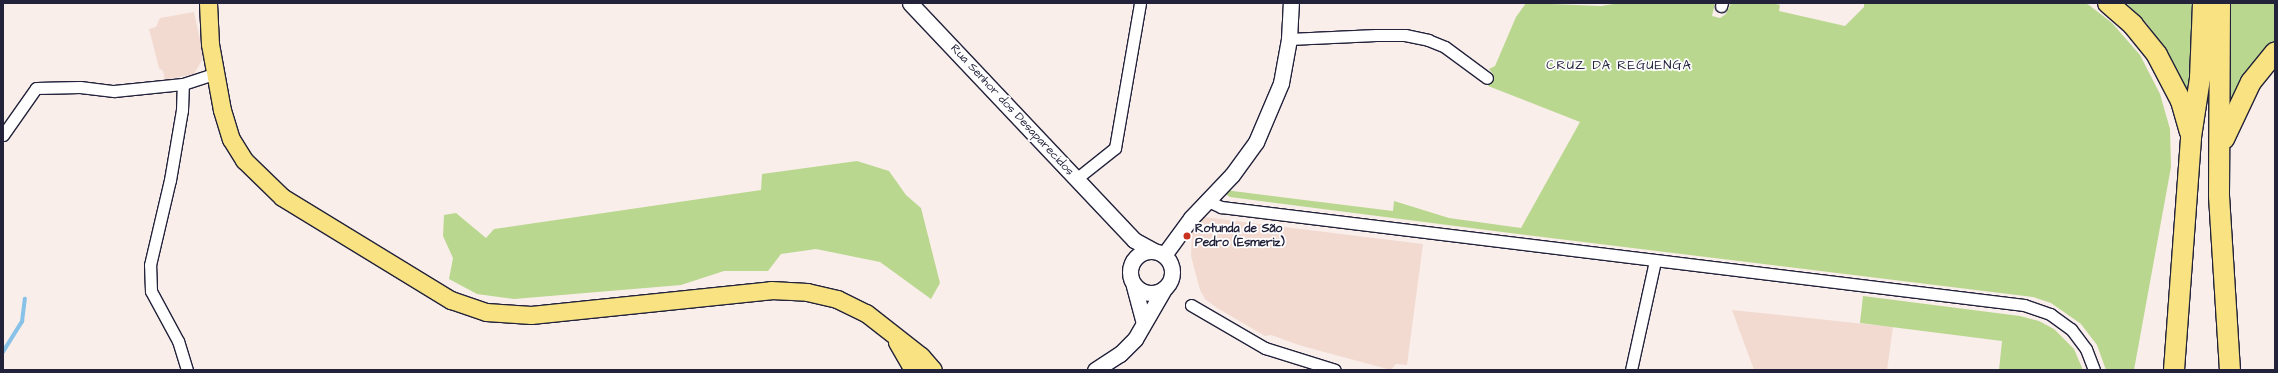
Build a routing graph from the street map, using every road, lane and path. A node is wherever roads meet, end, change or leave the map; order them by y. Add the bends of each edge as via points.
1 (910, 3) edge
2 (1140, 3) edge
3 (1291, 3) edge
4 (2108, 3) edge
5 (206, 8) edge
6 (2211, 10) edge
7 (1290, 39) junction
8 (2275, 52) edge
9 (214, 74) junction
10 (1487, 78) dead end
11 (183, 84) junction
12 (3, 135) edge
13 (2191, 137) junction
14 (2220, 150) junction
15 (1076, 179) junction
16 (1206, 200) junction
17 (1114, 217) junction
18 (1158, 253) junction
19 (1655, 261) junction
20 (1131, 263) junction
21 (1134, 286) junction
22 (1164, 288) junction
23 (1191, 304) dead end
24 (1144, 323) junction
25 (892, 333) junction
26 (187, 370) edge
27 (913, 370) edge
28 (933, 370) edge
29 (1095, 370) edge
30 (1335, 370) edge
31 (1631, 370) edge
32 (2094, 370) edge
33 (2174, 370) edge
34 (2230, 370) edge

1 - 15 street, Rua Senhor dos Desaparecidos
2 - 15 street via 1115,148
3 - 7 street
4 - 13 highway via 2133,25 2157,55 2180,101
5 - 9 main road
6 - 13 highway
6 - 14 highway
7 - 10 street via 1405,35 1445,47
7 - 16 street via 1281,83 1256,142 1232,175
8 - 14 highway via 2246,92
9 - 11 street
9 - 25 main road via 231,139 244,160 266,184 406,274 468,307 506,315 531,315 791,290 823,296 852,306
11 - 12 street via 114,91 80,87 36,88
11 - 26 street via 182,110 170,180 150,265 152,291 178,342
13 - 33 highway
14 - 34 highway via 2220,214
15 - 17 street, Rua Senhor dos Desaparecidos
16 - 18 street
16 - 19 street via 1221,207
17 - 18 street, Rua Senhor dos Desaparecidos via 1134,240
17 - 20 street, Rua Senhor dos Desaparecidos
18 - 20 street via 1136,256
18 - 22 street via 1172,268 1172,276
19 - 31 street
19 - 32 street via 2035,308 2055,317 2071,329 2086,349
20 - 21 street via 1129,275
21 - 22 street via 1149,293
21 - 24 street
22 - 24 street
23 - 30 street via 1265,348
24 - 29 street via 1135,339 1120,354
25 - 27 main road
25 - 28 main road via 921,356

